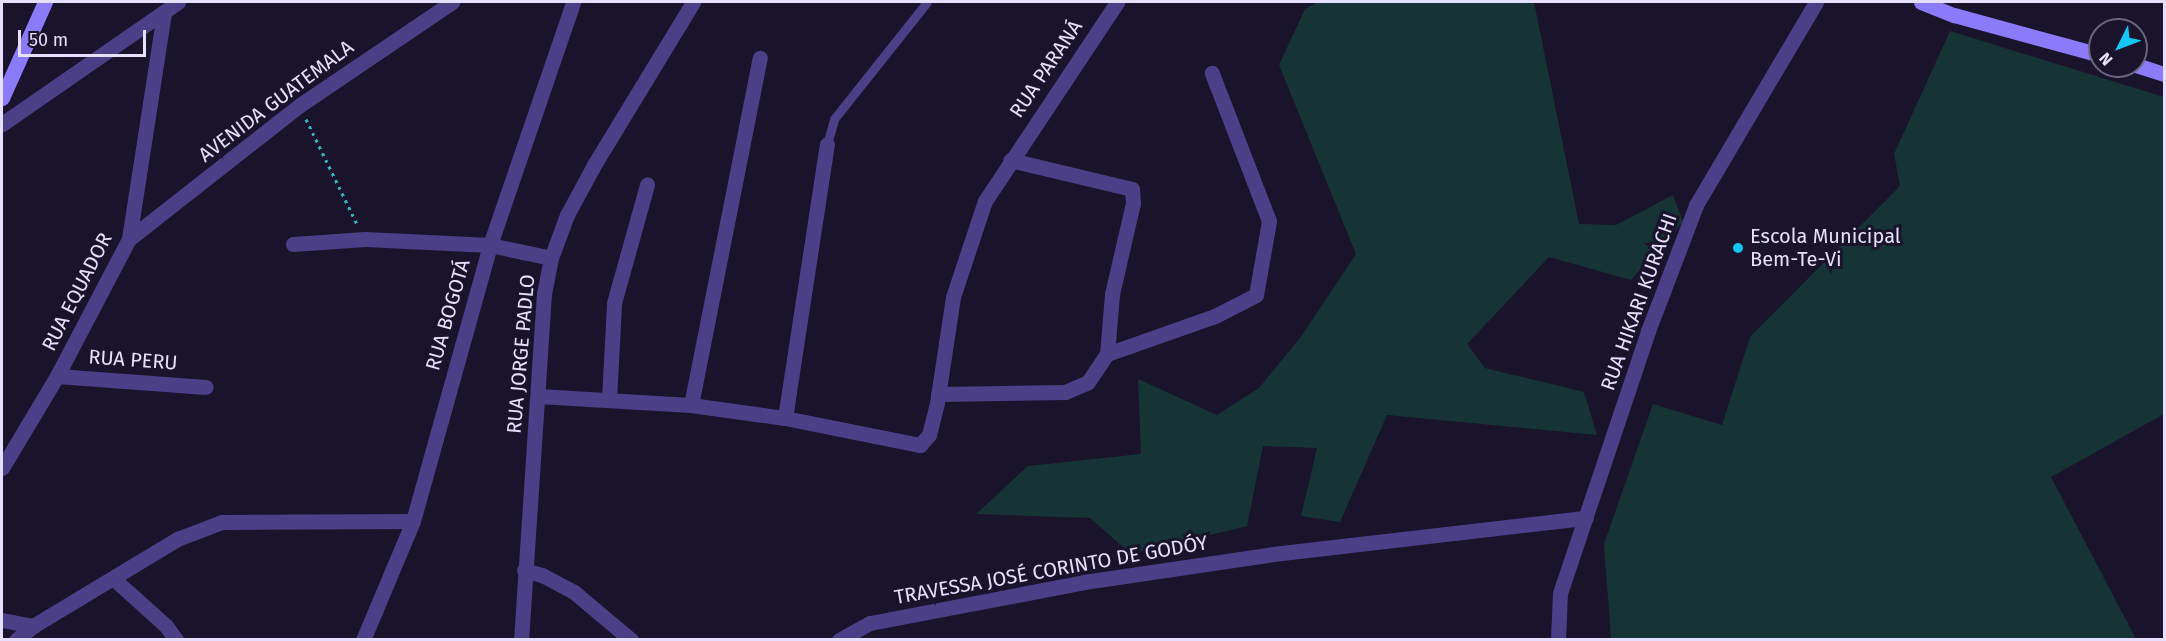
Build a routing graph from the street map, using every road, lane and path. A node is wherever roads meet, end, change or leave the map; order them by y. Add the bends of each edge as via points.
1 (45, 2) edge
2 (178, 2) edge
3 (452, 2) edge
4 (573, 2) edge
5 (693, 2) edge
6 (927, 2) edge
7 (1117, 2) edge
8 (1816, 2) edge
9 (1921, 2) edge
10 (164, 12) junction
11 (2088, 52) edge
12 (760, 57) dead end
13 (2148, 69) edge
14 (1212, 73) dead end
15 (2164, 74) edge
16 (2, 98) edge
17 (300, 105) junction
18 (2, 124) edge
19 (827, 144) joint
20 (1010, 160) junction
21 (647, 185) dead end
22 (129, 239) junction
23 (365, 239) junction
24 (294, 244) dead end
25 (490, 245) junction
26 (551, 258) junction
27 (1107, 354) junction
28 (57, 376) junction
29 (206, 387) dead end
30 (938, 394) junction
31 (538, 396) junction
32 (609, 400) junction
33 (691, 405) junction
34 (785, 418) junction
35 (2, 468) edge
36 (1586, 518) junction
37 (413, 521) junction
38 (524, 570) junction
39 (115, 580) junction
40 (2, 620) edge
41 (33, 626) junction
42 (16, 639) edge
43 (176, 639) edge
44 (363, 639) edge
45 (521, 639) edge
46 (631, 639) edge
47 (839, 639) edge
48 (1558, 639) edge

1 - 16 main road
2 - 10 street
3 - 17 street, AVENIDA GUATEMALA
4 - 25 street, RUA BOGOTÁ
5 - 26 street, RUA JORGE PADLO via 594,165 567,215
6 - 19 lane via 834,119
7 - 20 street, RUA PARANÁ
8 - 36 street, RUA HIKARI KURACHI via 1696,205 1648,331
9 - 11 main road via 1954,15
10 - 18 street
10 - 22 street, RUA EQUADOR
12 - 33 street
13 - 15 main road
14 - 27 street via 1269,221 1256,296 1215,316
17 - 22 street, AVENIDA GUATEMALA
17 - 23 path
19 - 34 street
20 - 27 street via 1132,189 1133,204 1112,294
20 - 30 street, RUA PARANÁ via 985,201 967,248 953,297
21 - 32 street via 614,303
22 - 28 street, RUA EQUADOR
23 - 24 street
23 - 25 street
25 - 26 street
25 - 37 street, RUA BOGOTÁ
26 - 31 street, RUA JORGE PADLO via 544,294
27 - 30 street via 1088,382 1065,392
28 - 29 street, RUA PERU
28 - 35 street, RUA EQUADOR
30 - 34 street, RUA PARANÁ via 929,435 920,445
31 - 32 street
31 - 38 street, RUA JORGE PADLO
32 - 33 street
33 - 34 street
36 - 47 street, TRAVESSA JOSÉ CORINTO DE GODÓY via 1274,554 1084,582 870,623
36 - 48 street, RUA HIKARI KURACHI via 1560,593
37 - 39 street via 222,522 177,539
37 - 44 street, RUA BOGOTÁ
38 - 45 street, RUA JORGE PADLO
38 - 46 street via 574,592
39 - 41 street
39 - 43 street
40 - 41 street
41 - 42 street

